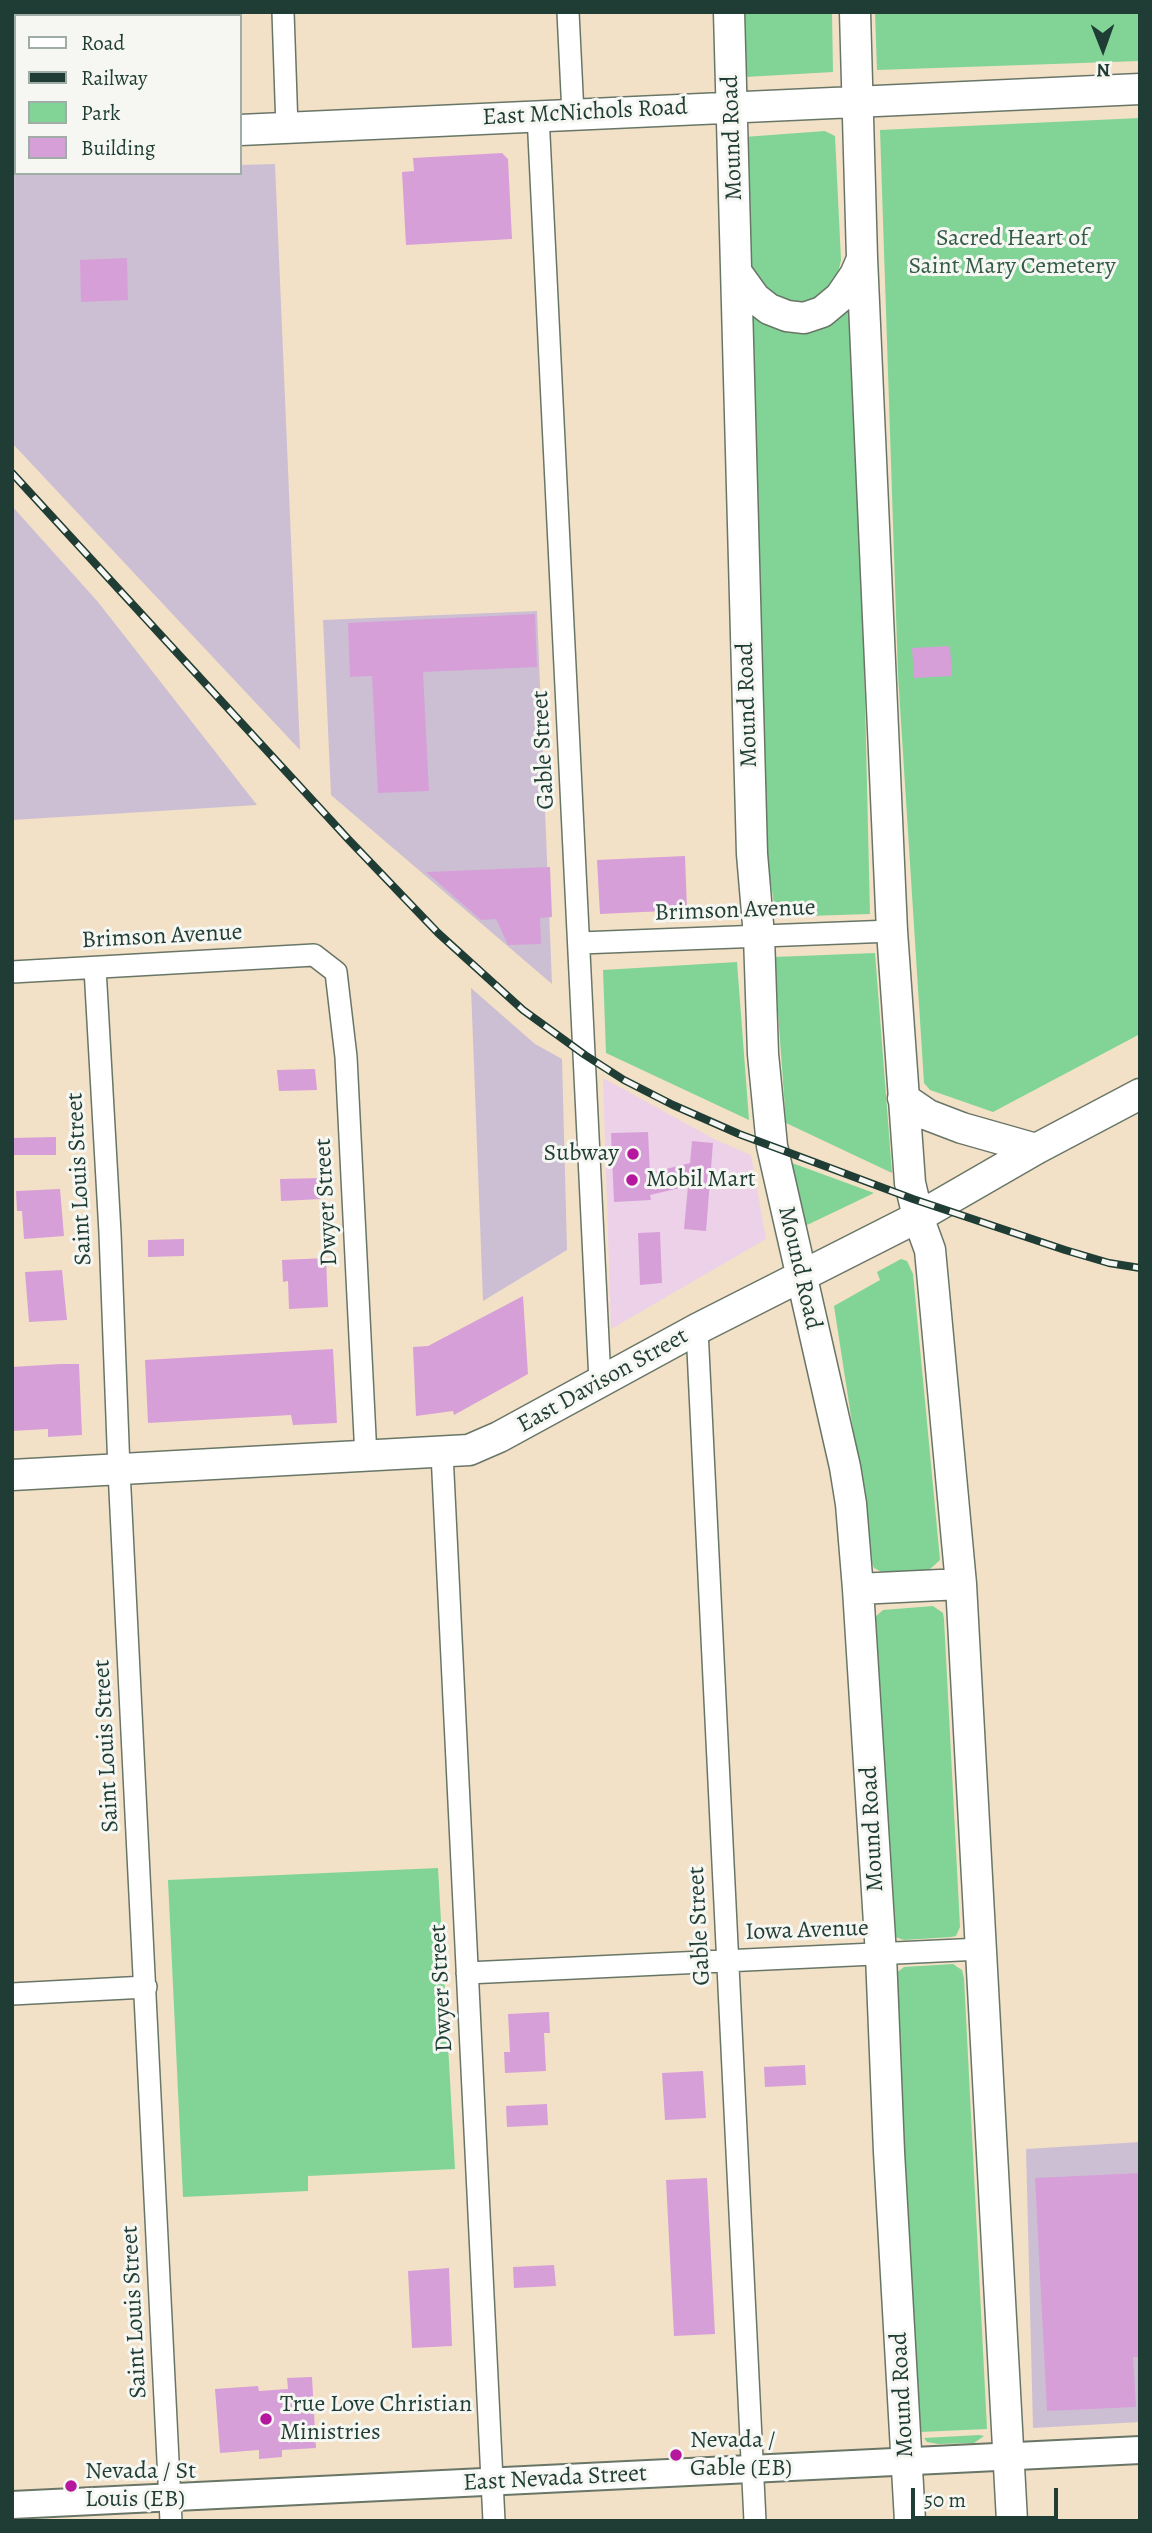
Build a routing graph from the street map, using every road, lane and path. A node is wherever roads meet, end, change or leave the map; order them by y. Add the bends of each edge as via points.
1 (283, 12) edge
2 (568, 12) edge
3 (729, 12) edge
4 (855, 12) edge
5 (1140, 89) edge
6 (858, 100) junction
7 (733, 106) junction
8 (573, 114) junction
9 (538, 115) junction
10 (288, 128) junction
11 (242, 130) edge
12 (862, 258) junction
13 (737, 273) junction
14 (892, 931) junction
15 (759, 936) junction
16 (580, 943) junction
17 (314, 955) joint
18 (95, 968) junction
19 (12, 972) edge
20 (1140, 1094) edge
21 (903, 1098) junction
22 (1036, 1149) junction
23 (918, 1217) junction
24 (801, 1277) junction
25 (697, 1329) junction
26 (600, 1381) junction
27 (442, 1453) junction
28 (366, 1457) junction
29 (119, 1470) junction
30 (12, 1475) edge
31 (961, 1584) junction
32 (858, 1590) junction
33 (981, 1949) junction
34 (881, 1955) junction
35 (728, 1961) junction
36 (467, 1973) junction
37 (146, 1987) junction
38 (12, 1994) edge
39 (1140, 2450) edge
40 (1009, 2456) junction
41 (907, 2461) junction
42 (753, 2469) junction
43 (492, 2482) junction
44 (12, 2505) edge
45 (171, 2509) edge
46 (494, 2521) edge
47 (755, 2521) edge
48 (910, 2521) edge
49 (1012, 2521) edge

1 - 10 street
2 - 8 street
3 - 7 main road, Mound Road
4 - 6 main road
5 - 6 main road, East McNichols Road
6 - 7 main road, East McNichols Road
6 - 12 main road
7 - 8 main road, East McNichols Road
7 - 13 main road, Mound Road
8 - 9 main road, East McNichols Road
9 - 10 main road, East McNichols Road
9 - 16 street, Gable Street
10 - 11 main road, East McNichols Road
12 - 13 main road via 839,297 822,312 804,318 769,309
12 - 14 main road
13 - 15 main road, Mound Road via 752,840
14 - 15 street, Brimson Avenue
14 - 21 main road
15 - 16 street, Brimson Avenue
15 - 24 main road, Mound Road via 762,1054 772,1146
16 - 26 street, Gable Street
17 - 18 street, Brimson Avenue
17 - 28 street, Dwyer Street via 336,972 346,1057
18 - 19 street, Brimson Avenue
18 - 29 street, Saint Louis Street
20 - 22 main road, East Davison Street
21 - 22 main road via 928,1115
21 - 23 main road via 910,1183
22 - 23 main road, East Davison Street
23 - 24 main road, East Davison Street
23 - 31 main road via 930,1250
24 - 25 main road, East Davison Street
24 - 32 main road, Mound Road via 845,1467
25 - 26 main road, East Davison Street
25 - 35 street, Gable Street
26 - 27 main road, East Davison Street via 499,1437 469,1450
27 - 28 main road, East Davison Street
27 - 36 street, Dwyer Street
28 - 29 main road, East Davison Street
29 - 30 main road, East Davison Street
29 - 37 street, Saint Louis Street
31 - 32 main road
31 - 33 main road
32 - 34 main road, Mound Road
33 - 34 street, Iowa Avenue
33 - 40 main road
34 - 35 street, Iowa Avenue
34 - 41 main road, Mound Road
35 - 36 street, Iowa Avenue
35 - 42 street, Gable Street
36 - 43 street, Dwyer Street
37 - 38 street
37 - 45 street, Saint Louis Street
39 - 40 street, East Nevada Street
40 - 41 street, East Nevada Street
40 - 49 main road
41 - 42 street, East Nevada Street
41 - 48 main road, Mound Road
42 - 43 street, East Nevada Street
42 - 47 street, Gable Street
43 - 45 street, East Nevada Street
43 - 46 street, Dwyer Street
44 - 45 street, East Nevada Street

